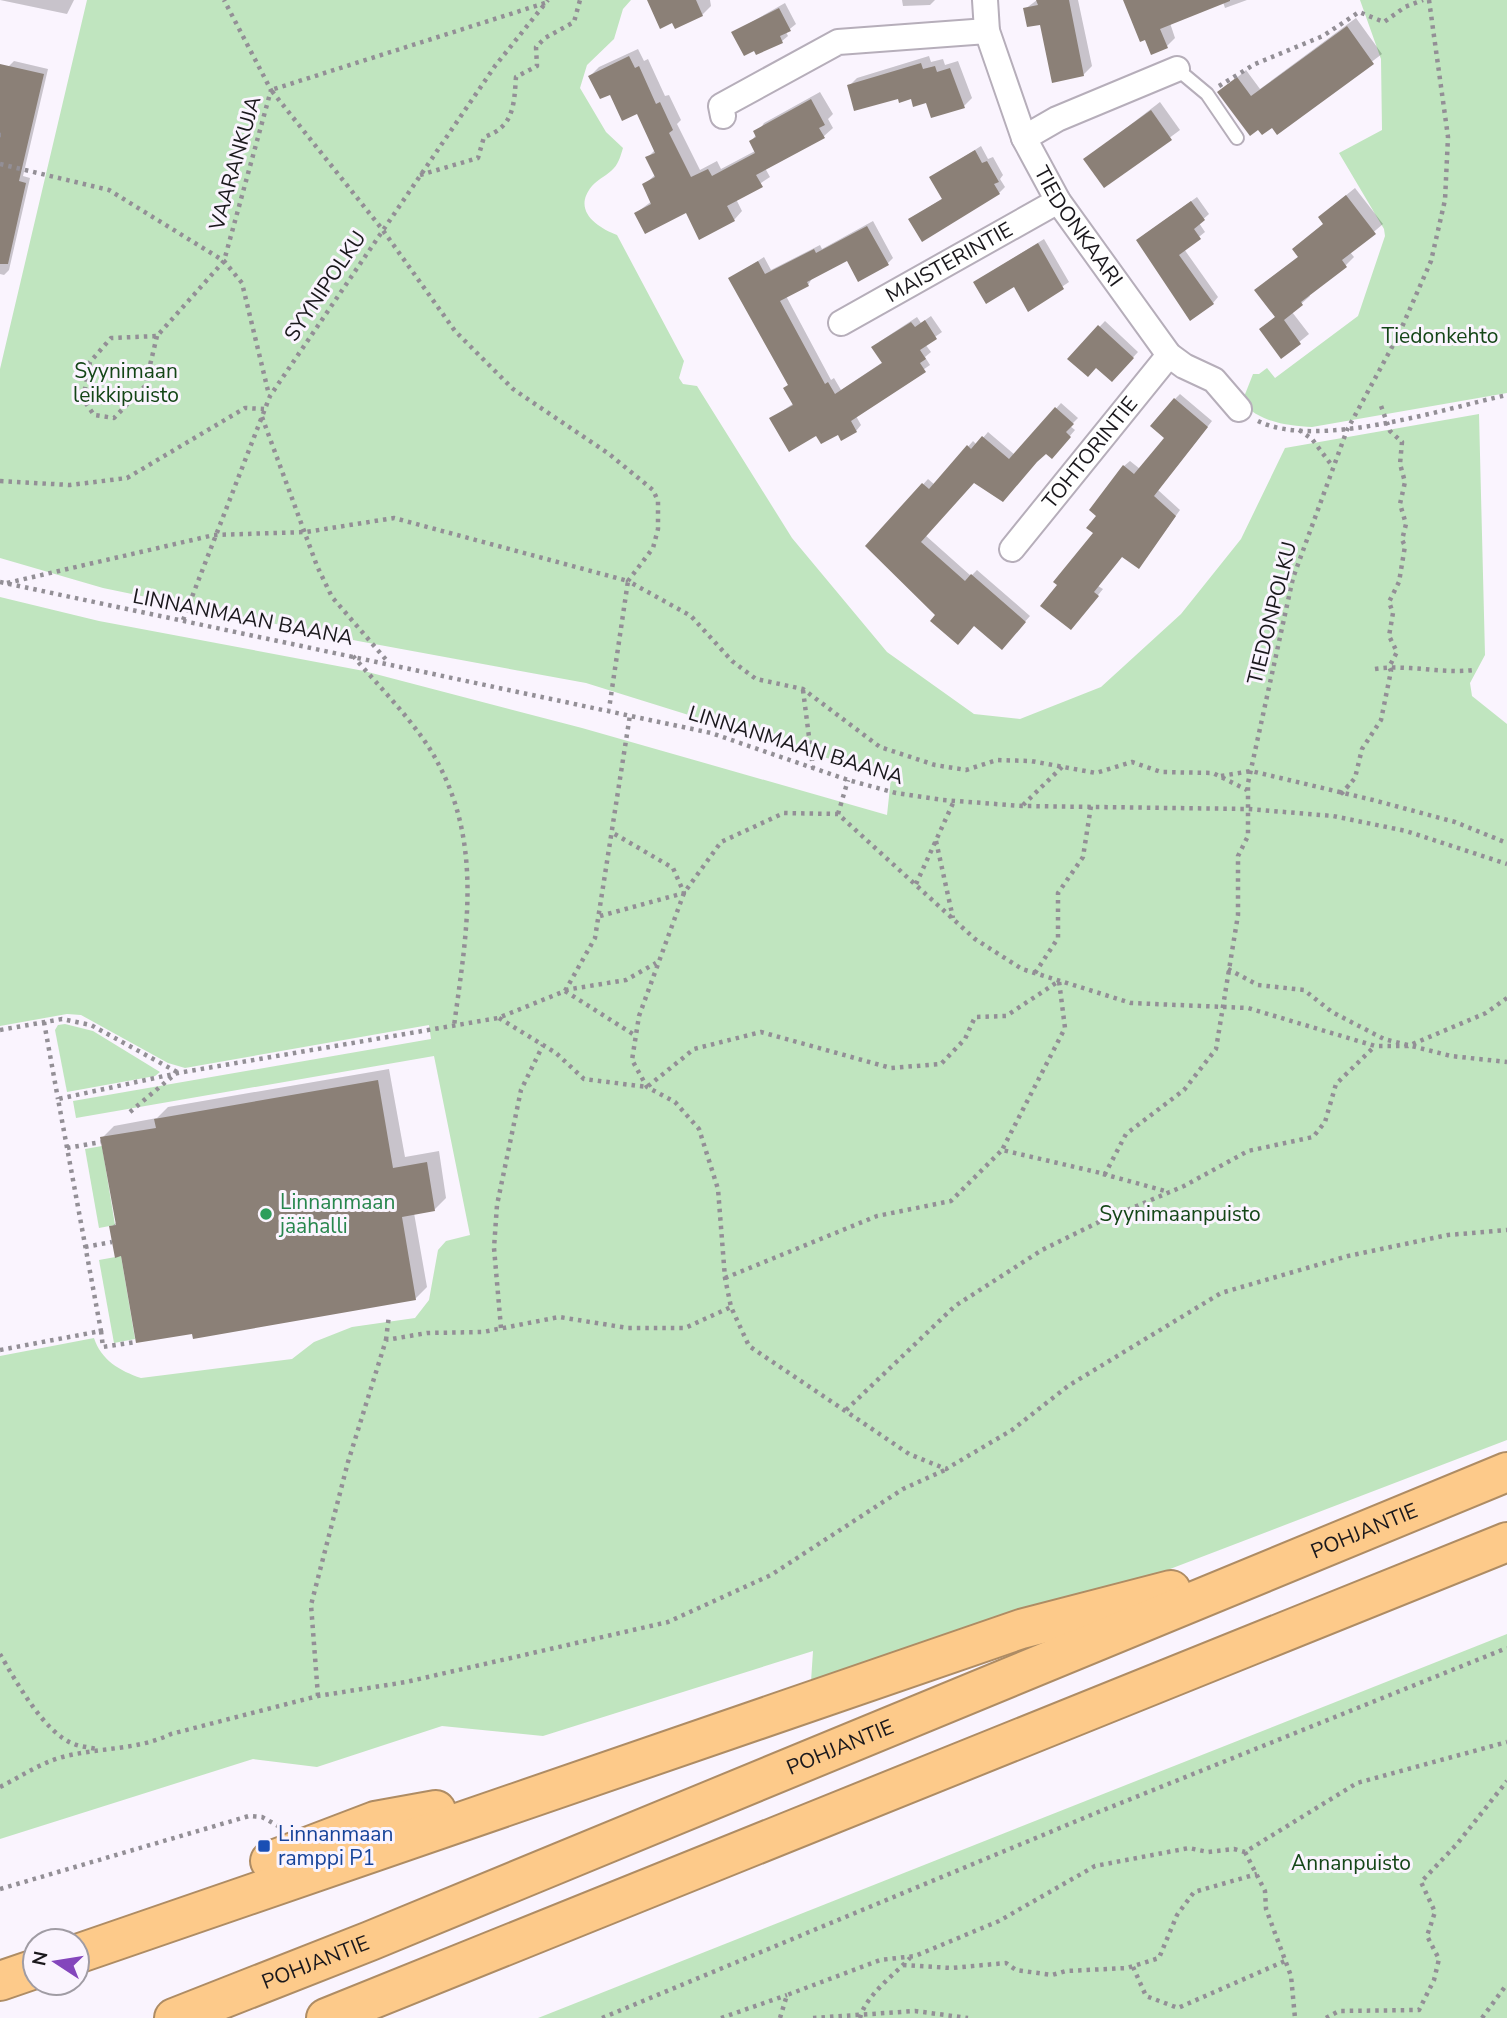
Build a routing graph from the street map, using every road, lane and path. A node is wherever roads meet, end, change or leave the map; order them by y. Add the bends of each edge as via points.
1 (224, 0) edge
2 (580, 0) edge
3 (985, 0) edge
4 (1423, 0) edge
5 (1429, 0) edge
6 (547, 2) edge
7 (987, 31) junction
8 (1177, 69) joint
9 (271, 90) junction
10 (1207, 94) junction
11 (723, 116) dead end
12 (1024, 138) junction
13 (1237, 138) dead end
14 (0, 164) edge
15 (419, 176) junction
16 (1058, 201) junction
17 (382, 229) junction
18 (224, 261) junction
19 (841, 323) dead end
20 (157, 336) junction
21 (1169, 355) junction
22 (1507, 395) edge
23 (270, 396) junction
24 (1380, 403) dead end
25 (264, 409) junction
26 (1239, 409) joint
27 (262, 416) junction
28 (1388, 421) junction
29 (1298, 430) junction
30 (1347, 430) junction
31 (1334, 468) junction
32 (0, 481) edge
33 (306, 532) junction
34 (214, 535) junction
35 (1012, 549) dead end
36 (628, 581) junction
37 (2, 583) edge
38 (183, 620) junction
39 (352, 655) junction
40 (389, 663) junction
41 (1389, 667) junction
42 (1375, 669) dead end
43 (1473, 670) dead end
44 (803, 689) junction
45 (609, 709) junction
46 (630, 715) junction
47 (1062, 766) junction
48 (813, 768) junction
49 (1251, 771) junction
50 (1219, 776) junction
51 (848, 780) junction
52 (1349, 785) dead end
53 (1248, 789) junction
54 (1342, 793) junction
55 (954, 801) junction
56 (1022, 806) junction
57 (1091, 806) junction
58 (1248, 809) junction
59 (838, 814) junction
60 (612, 833) junction
61 (936, 840) junction
62 (1507, 841) edge
63 (1507, 864) edge
64 (916, 884) junction
65 (684, 893) junction
66 (600, 916) junction
67 (953, 918) junction
68 (657, 962) junction
69 (1228, 969) junction
70 (1035, 973) junction
71 (1059, 981) junction
72 (565, 991) junction
73 (1507, 998) edge
74 (1223, 1007) junction
75 (498, 1018) junction
76 (44, 1022) junction
77 (454, 1026) junction
78 (0, 1030) edge
79 (636, 1036) junction
80 (543, 1045) junction
81 (1375, 1046) junction
82 (1408, 1046) junction
83 (1507, 1062) edge
84 (178, 1073) junction
85 (647, 1087) junction
86 (58, 1099) junction
87 (130, 1112) dead end
88 (101, 1142) dead end
89 (67, 1147) junction
90 (1002, 1150) junction
91 (1102, 1173) junction
92 (1170, 1192) junction
93 (1507, 1230) edge
94 (112, 1242) dead end
95 (85, 1247) junction
96 (725, 1278) junction
97 (731, 1307) junction
98 (389, 1315) dead end
99 (501, 1328) junction
100 (101, 1331) junction
101 (386, 1340) junction
102 (136, 1342) dead end
103 (0, 1350) edge
104 (846, 1410) junction
105 (946, 1469) junction
106 (1507, 1472) edge
107 (1507, 1542) edge
108 (1315, 1552) junction
109 (1507, 1648) edge
110 (0, 1654) edge
111 (318, 1696) junction
112 (1507, 1742) edge
113 (101, 1750) junction
114 (1507, 1781) edge
115 (0, 1787) edge
116 (286, 1838) dead end
117 (1245, 1852) junction
118 (1256, 1874) junction
119 (0, 1889) edge
120 (91, 1946) edge
121 (912, 1957) junction
122 (1285, 1961) junction
123 (903, 1965) junction
124 (1133, 1966) junction
125 (21, 1974) edge
126 (0, 1981) edge
127 (1507, 1984) edge
128 (787, 1995) junction
129 (860, 2015) edge
130 (174, 2018) edge
131 (326, 2018) edge
132 (602, 2018) edge
133 (721, 2018) edge
134 (780, 2018) edge
135 (813, 2018) edge
136 (968, 2018) edge
137 (1295, 2018) edge
138 (1326, 2018) edge
139 (1482, 2018) edge

1 - 9 path, VAARANKUJA
2 - 15 path via 574,22 545,38 536,47 537,66 516,77 513,114 499,132 484,137 478,158
3 - 7 street, TIEDONKAARI
4 - 10 path via 1384,22 1359,12 1323,36 1255,64
5 - 30 path, TIEDONPOLKU via 1448,137 1445,200 1431,261 1398,336
6 - 9 path
6 - 15 path, SYYNIPOLKU via 495,66
7 - 11 street via 838,42 721,106
7 - 12 street, TIEDONKAARI
8 - 10 lane
8 - 12 street via 1057,119
9 - 17 path
9 - 18 path, VAARANKUJA
10 - 13 lane
12 - 16 street, TIEDONKAARI
14 - 18 path via 109,190
15 - 17 path, SYYNIPOLKU
16 - 19 street, MAISTERINTIE
16 - 21 street, TIEDONKAARI
17 - 23 path, SYYNIPOLKU
17 - 36 path via 455,331 513,389 653,490 658,529 653,548
18 - 20 path
18 - 23 path via 242,283
20 - 20 path via 111,338 90,362 83,399 94,415 114,418 145,386
21 - 26 street, TIEDONKAARI via 1214,380
21 - 35 street, TOHTORINTIE
22 - 28 path
23 - 25 path, SYYNIPOLKU
24 - 28 path
25 - 27 path, SYYNIPOLKU
25 - 32 path via 245,408 127,478 70,485
26 - 29 path via 1260,422
27 - 33 path
27 - 34 path, SYYNIPOLKU
28 - 30 path
28 - 41 path via 1390,431 1402,442 1400,464 1405,482 1400,504 1406,524 1399,582 1389,602 1393,613 1388,636 1397,652
29 - 30 path
29 - 31 path via 1312,439
30 - 31 path, TIEDONPOLKU
31 - 49 path, TIEDONPOLKU via 1293,578
33 - 34 path
33 - 36 path via 394,518
33 - 40 path via 332,597
34 - 37 path
34 - 38 path, SYYNIPOLKU
36 - 44 path via 691,615 732,661 756,679
36 - 45 path
37 - 38 path, LINNANMAAN BAANA
38 - 39 path, LINNANMAAN BAANA
39 - 40 path, LINNANMAAN BAANA
39 - 77 path via 439,764 461,820 469,868 466,942
40 - 45 path, LINNANMAAN BAANA
41 - 42 path
41 - 43 path
41 - 54 path via 1383,716 1362,748 1355,778
44 - 47 path via 880,747 935,765 966,770 1008,760
44 - 48 path
45 - 46 path, LINNANMAAN BAANA
46 - 48 path, LINNANMAAN BAANA via 711,733
46 - 60 path
47 - 50 path via 1096,772 1132,762 1161,772
47 - 56 path
48 - 51 path, LINNANMAAN BAANA
49 - 50 path
49 - 53 path, TIEDONPOLKU
49 - 54 path
50 - 53 path
51 - 55 path, LINNANMAAN BAANA
51 - 59 path
52 - 54 path
53 - 58 path, TIEDONPOLKU
54 - 62 path via 1455,822
55 - 56 path, LINNANMAAN BAANA
55 - 61 path
56 - 57 path, LINNANMAAN BAANA
57 - 58 path, LINNANMAAN BAANA
57 - 70 path via 1083,857 1058,893 1058,938
58 - 63 path, LINNANMAAN BAANA via 1333,816 1406,831
58 - 69 path, TIEDONPOLKU via 1248,836 1238,856 1238,915
59 - 64 path
59 - 65 path via 784,813 721,842
60 - 65 path via 673,868
60 - 66 path
61 - 64 path
61 - 67 path
64 - 67 path
65 - 66 path
65 - 68 path
66 - 72 path via 596,938
67 - 70 path via 975,939
68 - 72 path via 626,980
68 - 79 path
69 - 74 path, TIEDONPOLKU
69 - 82 path via 1258,985 1304,990 1359,1027
70 - 71 path
71 - 74 path via 1131,1003
71 - 85 path via 1006,1016 975,1017 965,1039 941,1064 891,1068 761,1032 694,1049
71 - 90 path via 1065,1028
72 - 75 path
72 - 79 path
73 - 82 path via 1486,1013
74 - 81 path via 1248,1008
74 - 91 path, TIEDONPOLKU via 1216,1049 1184,1090 1126,1134
75 - 77 path
75 - 80 path
76 - 78 path
76 - 84 path via 61,1019 91,1025
76 - 86 path
77 - 84 path
79 - 85 path via 632,1060
80 - 85 path via 584,1079
80 - 99 path via 521,1090 497,1205 494,1248
81 - 82 path
81 - 92 path via 1336,1084 1325,1122 1313,1137 1248,1152
82 - 83 path
84 - 86 path
84 - 87 path
85 - 96 path via 675,1102 699,1129 718,1189
86 - 89 path
88 - 89 path
89 - 95 path
90 - 91 path
90 - 96 path via 951,1201 877,1216
91 - 92 path
92 - 104 path via 1042,1250 956,1307
93 - 105 path via 1448,1235 1348,1256 1221,1293 1068,1385 1012,1430
94 - 95 path
95 - 100 path
96 - 97 path
97 - 99 path via 685,1328 628,1328 559,1317
97 - 104 path via 749,1346
98 - 101 path
99 - 101 path
100 - 102 path via 103,1348
100 - 103 path
101 - 111 path via 311,1605
104 - 105 path via 909,1454
105 - 111 path via 903,1489 771,1576 668,1622 406,1682
106 - 108 highway, POHJANTIE
107 - 131 highway
108 - 120 highway via 1021,1629 555,1789 374,1821 186,1892
108 - 130 highway, POHJANTIE
109 - 132 path
110 - 113 path via 56,1733 72,1744
111 - 113 path via 152,1743
112 - 117 path via 1357,1783
113 - 115 path via 59,1758 24,1771
114 - 138 path via 1421,1882 1435,1912 1427,1936 1439,1959 1419,2010 1339,2011
116 - 119 path via 271,1820 249,1816
117 - 118 path
117 - 121 path via 1189,1848 1096,1866 999,1921
118 - 122 path
118 - 124 path via 1194,1892 1177,1915 1159,1958
121 - 123 path
121 - 128 path via 880,1959
122 - 124 path via 1178,2008 1146,1996
122 - 137 path
123 - 124 path via 951,1968 1006,1963 1016,1970 1052,1975
123 - 129 path
125 - 126 highway
127 - 139 path
128 - 133 path
128 - 134 path
129 - 135 path
129 - 136 path via 915,2011

